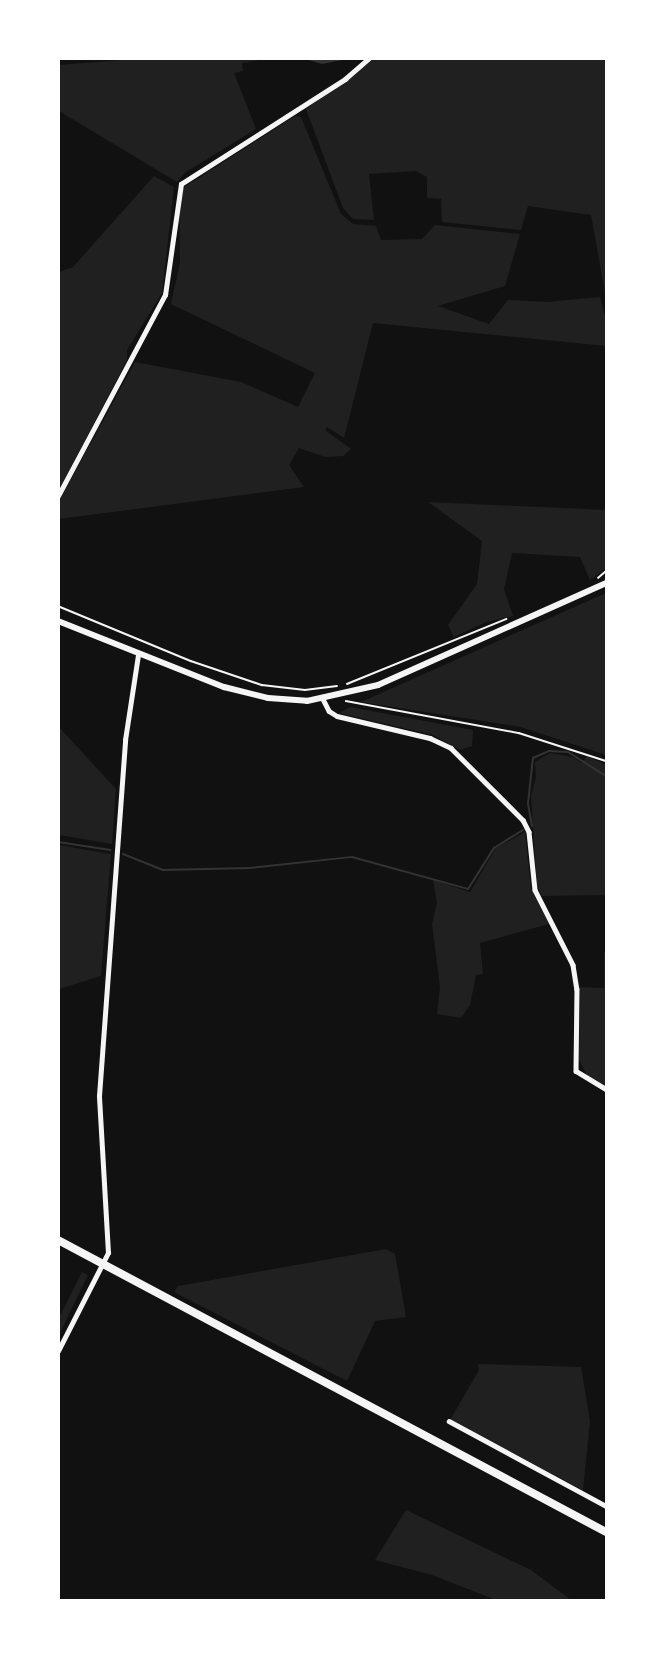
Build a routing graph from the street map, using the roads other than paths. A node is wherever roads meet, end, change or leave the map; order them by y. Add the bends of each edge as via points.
1 (369, 58) edge
2 (58, 496) edge
3 (606, 583) edge
4 (58, 621) edge
5 (138, 655) junction
6 (323, 699) junction
7 (606, 1089) edge
8 (58, 1240) edge
9 (102, 1264) junction
10 (58, 1351) edge
11 (449, 1421) dead end
12 (606, 1506) edge
13 (606, 1532) edge

1 - 2 street via 345,79 181,184 165,295
3 - 6 street via 408,673
4 - 5 street
5 - 6 street via 249,694 288,700
5 - 9 street via 125,740 99,1096 109,1231 108,1253
6 - 7 street via 337,716 430,738 451,748 523,820 529,832 535,890 573,965 578,989 576,1071
8 - 9 main road
9 - 10 street
9 - 13 main road
11 - 12 street

